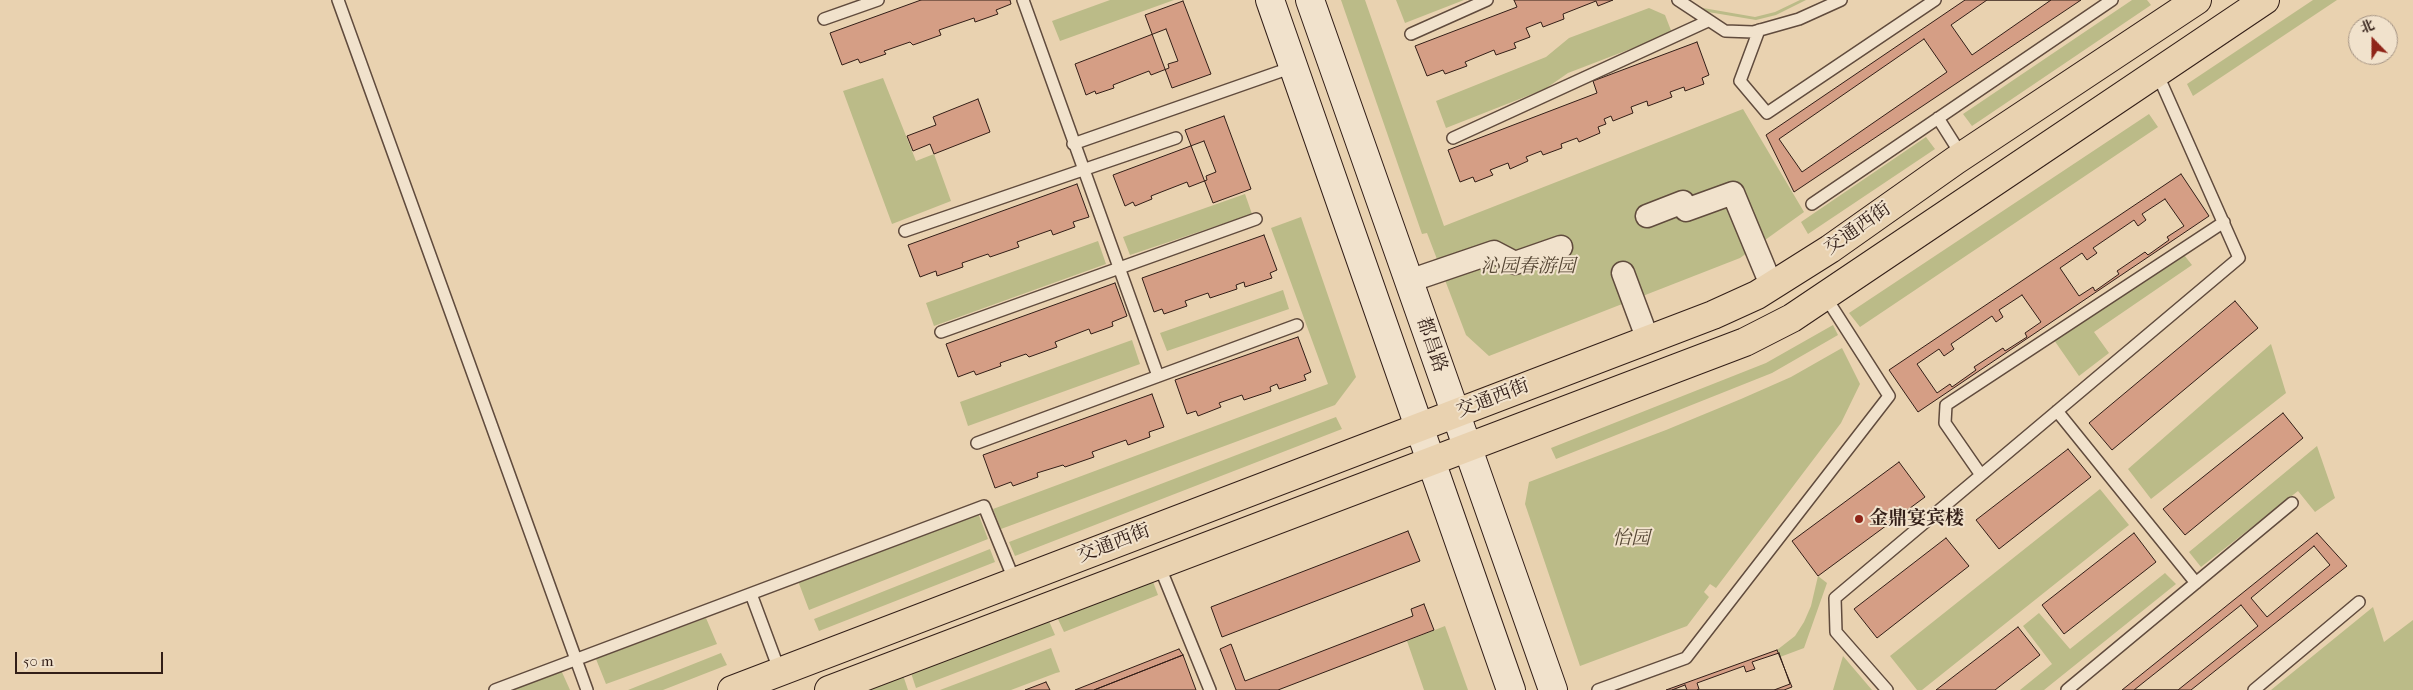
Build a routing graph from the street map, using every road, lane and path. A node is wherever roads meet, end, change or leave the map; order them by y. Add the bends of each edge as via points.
1 (338, 0) edge
2 (878, 0) edge
3 (1023, 0) edge
4 (1270, 0) edge
5 (1310, 0) edge
6 (1487, 0) edge
7 (1678, 0) edge
8 (1842, 0) edge
9 (1935, 0) edge
10 (2112, 0) edge
11 (2265, 0) edge
12 (2184, 4) edge
13 (824, 19) dead end
14 (1708, 21) junction
15 (1759, 30) junction
16 (1411, 34) dead end
17 (1293, 66) junction
18 (2157, 73) junction
19 (1938, 118) junction
20 (1176, 138) dead end
21 (1453, 138) dead end
22 (1074, 144) junction
23 (1962, 156) junction
24 (1083, 170) junction
25 (1812, 204) dead end
26 (1648, 216) dead end
27 (1256, 218) dead end
28 (2224, 222) junction
29 (905, 232) dead end
30 (1561, 248) dead end
31 (1119, 268) junction
32 (1623, 273) dead end
33 (1409, 281) junction
34 (1772, 287) junction
35 (1825, 296) junction
36 (1297, 325) dead end
37 (941, 332) dead end
38 (1648, 340) junction
39 (1158, 376) junction
40 (2057, 411) junction
41 (1455, 413) junction
42 (1420, 428) junction
43 (977, 443) dead end
44 (1467, 447) junction
45 (1431, 461) junction
46 (1981, 475) junction
47 (2292, 503) dead end
48 (1159, 565) junction
49 (1015, 582) junction
50 (2196, 583) junction
51 (751, 594) junction
52 (2359, 602) dead end
53 (576, 660) junction
54 (780, 672) junction
55 (1620, 686) edge
56 (2073, 688) edge
57 (495, 690) edge
58 (587, 690) edge
59 (732, 690) edge
60 (829, 690) edge
61 (1210, 690) edge
62 (1511, 690) edge
63 (1553, 690) edge
64 (1598, 690) edge
65 (1887, 690) edge
66 (2254, 690) edge

1 - 53 lane
2 - 13 lane
3 - 22 lane
4 - 17 main road, 都昌路
5 - 33 main road, 都昌路
6 - 16 lane
7 - 14 lane
8 - 15 lane via 1799,20
9 - 15 lane via 1767,113 1740,80
10 - 19 lane
11 - 18 main road, 交通西街
12 - 23 main road, 交通西街
14 - 15 lane via 1725,32
14 - 21 lane
17 - 22 lane
17 - 42 main road, 都昌路
18 - 28 lane
18 - 35 main road, 交通西街
19 - 23 lane
19 - 25 lane
20 - 24 lane
22 - 24 lane
23 - 34 main road, 交通西街
24 - 29 lane
24 - 31 lane
26 - 34 street via 1683,202 1686,210 1733,193
27 - 31 lane
28 - 40 lane via 2239,258
28 - 46 lane via 1946,405 1945,423
30 - 33 street via 1515,262 1494,252
31 - 37 lane
31 - 39 lane
32 - 38 street
33 - 41 main road, 都昌路
34 - 38 main road, 交通西街 via 1713,315
35 - 44 main road, 交通西街 via 1792,318 1745,342
35 - 55 lane via 1889,396 1686,658
36 - 39 lane
38 - 41 main road, 交通西街
39 - 43 lane
40 - 46 lane
40 - 50 lane
41 - 42 main road, 交通西街
41 - 44 main road, 都昌路
42 - 45 main road, 都昌路
42 - 49 main road, 交通西街
44 - 45 main road, 交通西街
44 - 63 main road, 都昌路
45 - 48 main road, 交通西街
45 - 62 main road, 都昌路
46 - 65 lane via 1835,598 1836,632
47 - 50 lane
48 - 60 main road, 交通西街
48 - 61 lane
49 - 51 lane via 984,506
49 - 54 main road, 交通西街
50 - 56 lane
51 - 53 lane
51 - 54 lane
52 - 66 lane
53 - 57 lane
53 - 58 lane
54 - 59 main road, 交通西街
55 - 64 lane

